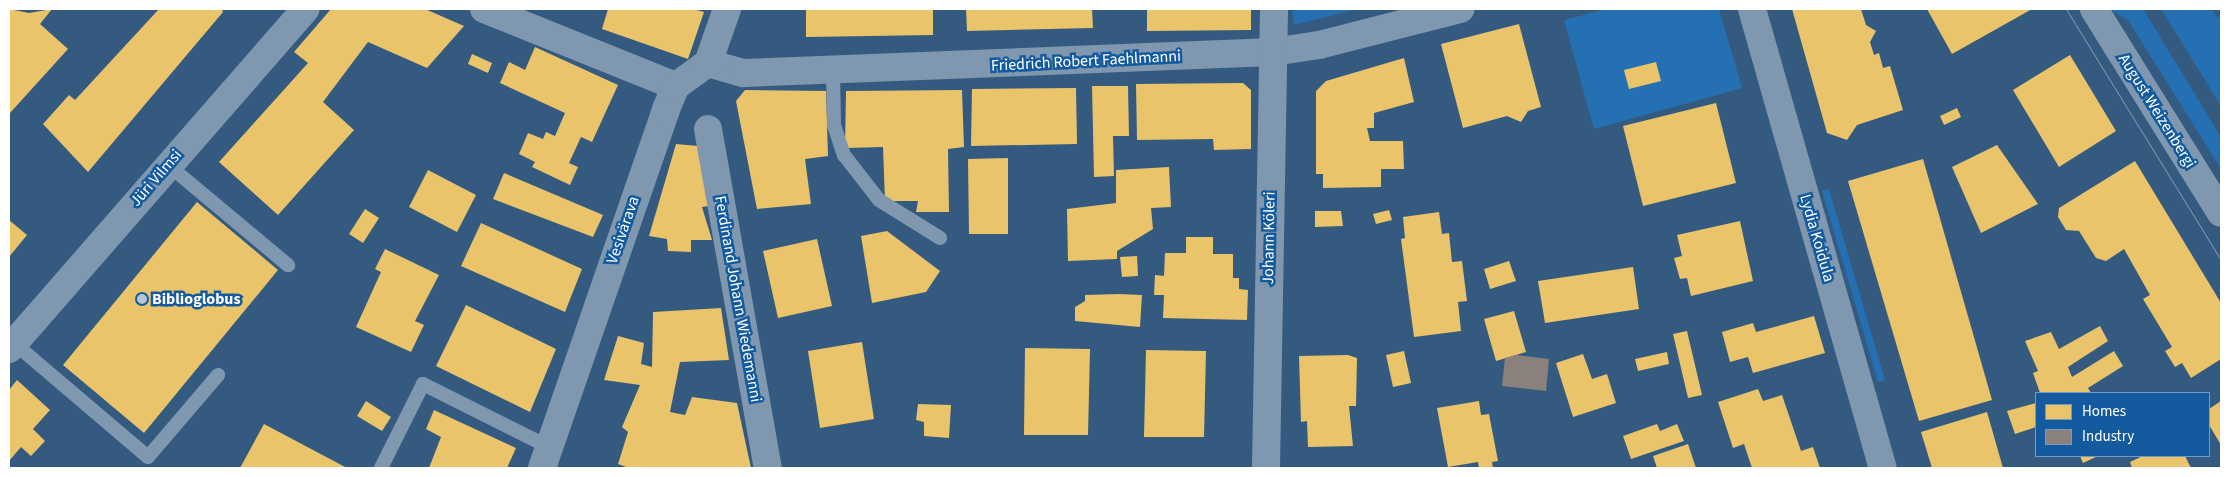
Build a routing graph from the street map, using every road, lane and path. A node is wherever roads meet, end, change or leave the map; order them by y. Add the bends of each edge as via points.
1 (306, 9) edge
2 (484, 9) edge
3 (727, 9) edge
4 (1274, 9) edge
5 (1460, 9) edge
6 (1752, 9) edge
7 (2094, 9) edge
8 (1273, 52) junction
9 (708, 63) junction
10 (833, 71) junction
11 (676, 86) junction
12 (708, 129) dead end
13 (167, 164) junction
14 (2221, 213) edge
15 (940, 238) dead end
16 (288, 265) dead end
17 (11, 346) edge
18 (218, 375) dead end
19 (545, 458) edge
20 (381, 468) edge
21 (768, 468) edge
22 (1266, 468) edge
23 (1883, 468) edge

1 - 13 street, Jüri Vilmsi
2 - 11 street
3 - 9 street
4 - 8 street, Johann Köleri
5 - 8 street, Friedrich Robert Faehlmanni via 1319,45
6 - 23 street, Lydia Koidula
7 - 14 street, August Weizenbergi
8 - 10 street, Friedrich Robert Faehlmanni
8 - 22 street, Johann Köleri
9 - 10 street, Friedrich Robert Faehlmanni via 744,72
9 - 11 street
10 - 15 lane via 834,125 844,154 879,200
11 - 19 street, Vesivärava
12 - 21 street, Ferdinand Johann Wiedemanni
13 - 16 lane
13 - 17 street, Jüri Vilmsi
17 - 18 lane via 148,457
19 - 20 lane via 423,384

